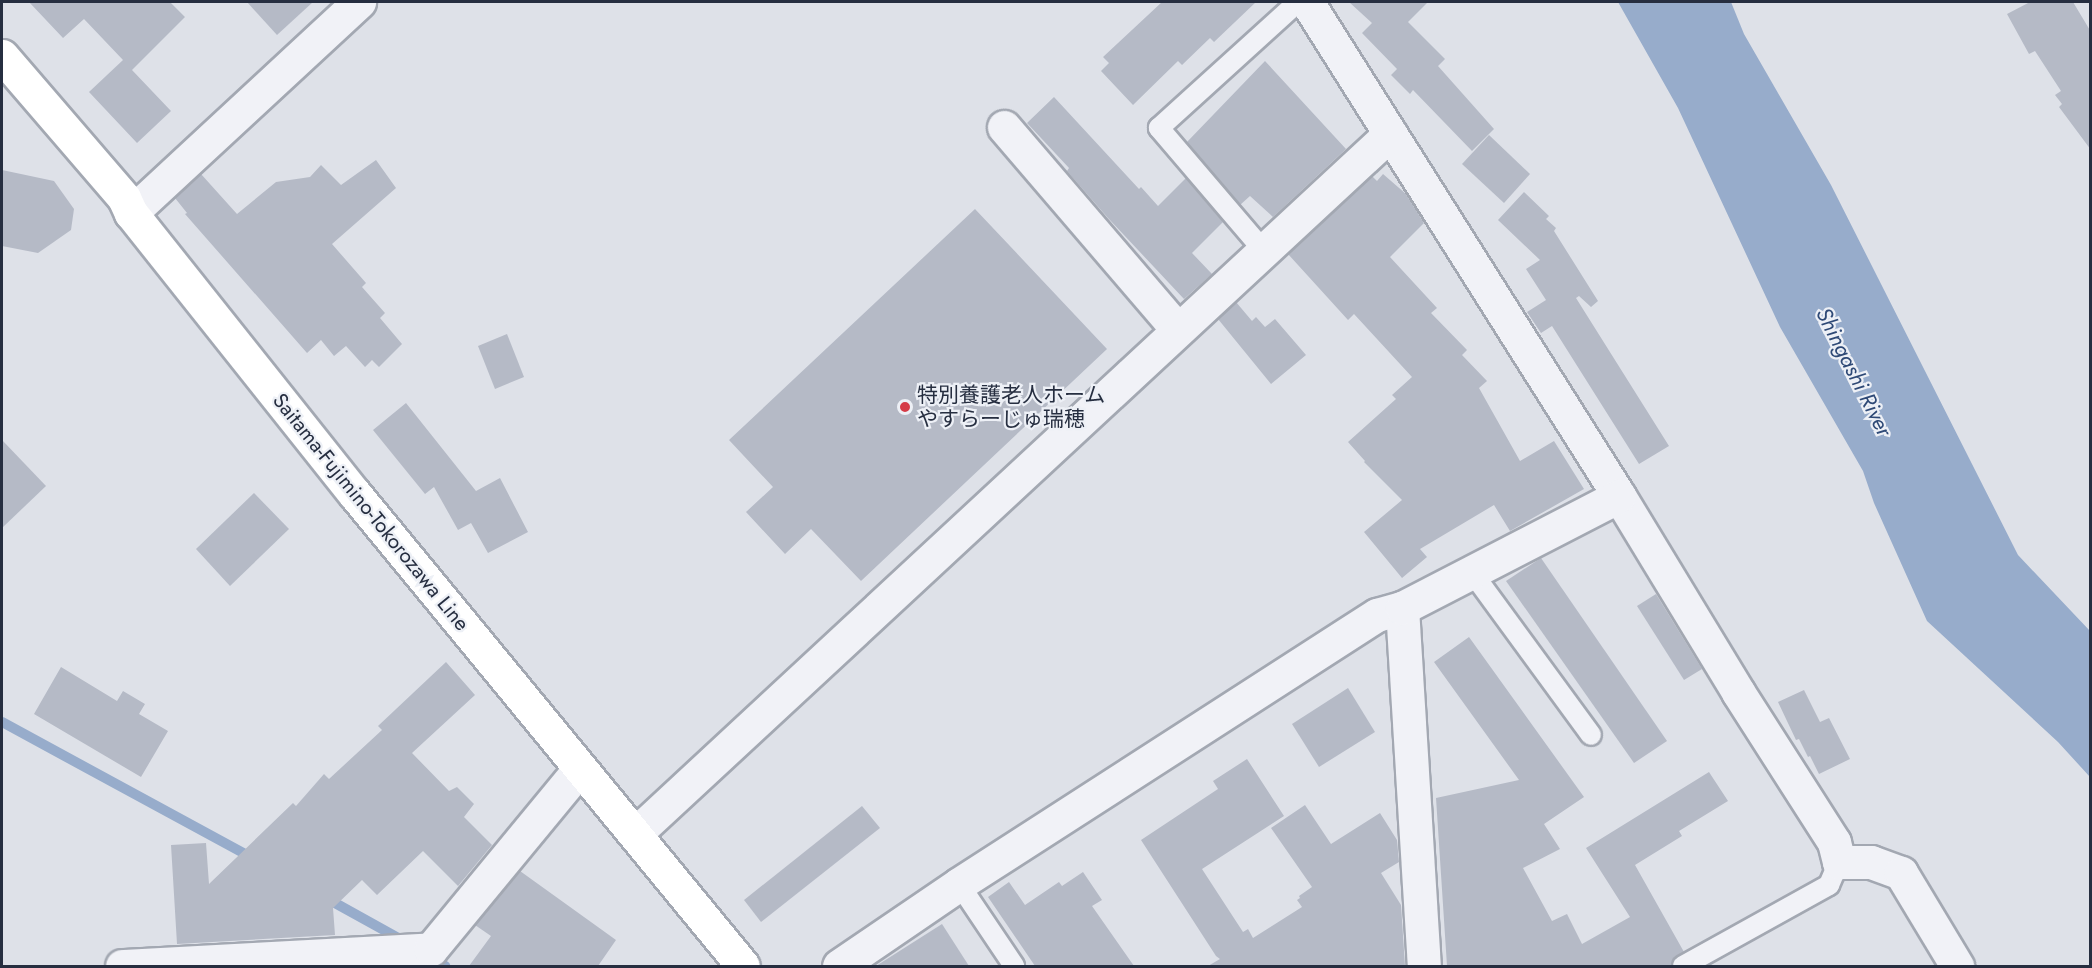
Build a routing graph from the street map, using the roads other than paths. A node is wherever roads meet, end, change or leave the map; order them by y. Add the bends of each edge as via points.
1 (359, 2) edge
2 (1298, 2) edge
3 (1307, 2) edge
4 (2, 57) edge
5 (1004, 127) dead end
6 (1390, 134) junction
7 (131, 213) junction
8 (1264, 251) junction
9 (1177, 329) junction
10 (1619, 496) junction
11 (1471, 571) junction
12 (1402, 608) junction
13 (1591, 735) dead end
14 (580, 768) junction
15 (635, 834) junction
16 (1839, 862) junction
17 (959, 884) junction
18 (386, 959) edge
19 (1422, 965) edge
20 (122, 966) edge
21 (743, 966) edge
22 (839, 966) edge
23 (1014, 966) edge
24 (1683, 966) edge
25 (1957, 966) edge

1 - 7 street
2 - 8 lane via 1159,128
3 - 6 street
4 - 7 main road, Saitama-Fujimino-Tokorozawa Line via 124,198
5 - 9 street
6 - 8 street
6 - 10 street
7 - 14 main road, Saitama-Fujimino-Tokorozawa Line
8 - 9 street
9 - 15 street
10 - 11 street
10 - 16 street via 1834,842
11 - 12 street
11 - 13 lane
12 - 17 street via 1377,615
12 - 19 street
14 - 15 main road, Saitama-Fujimino-Tokorozawa Line
14 - 18 street via 432,949
15 - 21 main road, Saitama-Fujimino-Tokorozawa Line
16 - 24 lane via 1829,885
16 - 25 street via 1870,862 1900,873
17 - 22 street
17 - 23 lane
18 - 20 street

